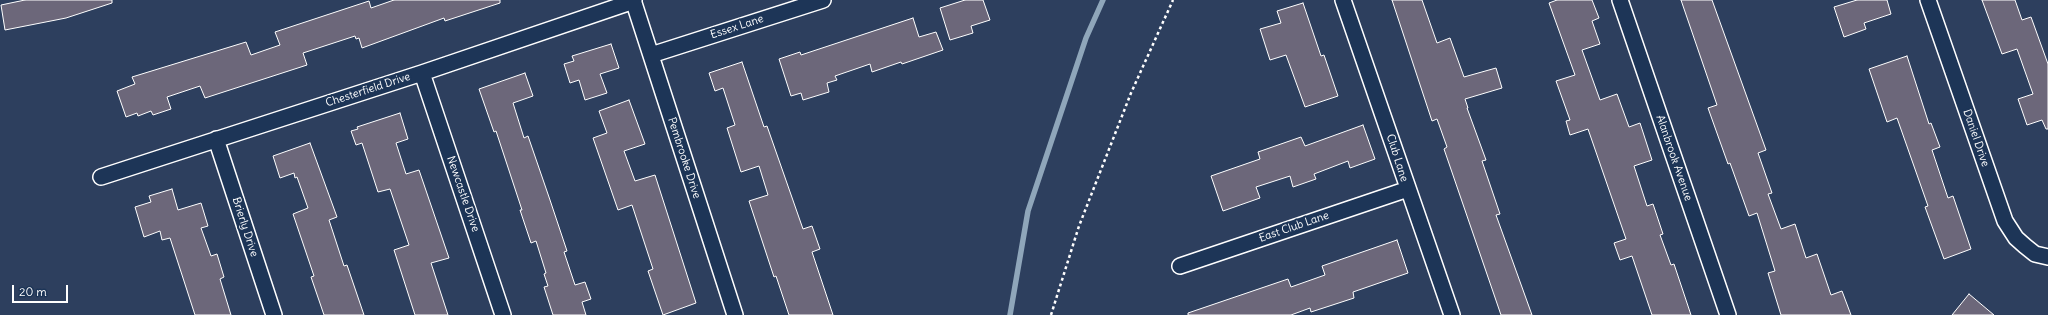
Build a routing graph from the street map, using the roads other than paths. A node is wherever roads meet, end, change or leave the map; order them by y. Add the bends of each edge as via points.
1 (634, 0) edge
2 (823, 0) edge
3 (1343, 0) edge
4 (1620, 0) edge
5 (1928, 0) edge
6 (651, 55) junction
7 (422, 73) junction
8 (216, 139) junction
9 (101, 176) dead end
10 (1408, 189) junction
11 (2048, 257) edge
12 (1180, 266) dead end
13 (274, 315) edge
14 (503, 315) edge
15 (735, 315) edge
16 (1452, 315) edge
17 (1728, 315) edge

1 - 6 street, Pembrooke Drive
1 - 7 street, Chesterfield Drive
2 - 6 street, Essex Lane
3 - 10 street, Club Lane
4 - 17 street, Alanbrook Avenue
5 - 11 street, Daniel Drive via 2005,221 2016,238 2025,246 2035,254
6 - 15 street, Pembrooke Drive
7 - 8 street, Chesterfield Drive
7 - 14 street, Newcastle Drive
8 - 9 street, Chesterfield Drive
8 - 13 street, Brierly Drive
10 - 12 street, East Club Lane
10 - 16 street, Club Lane

